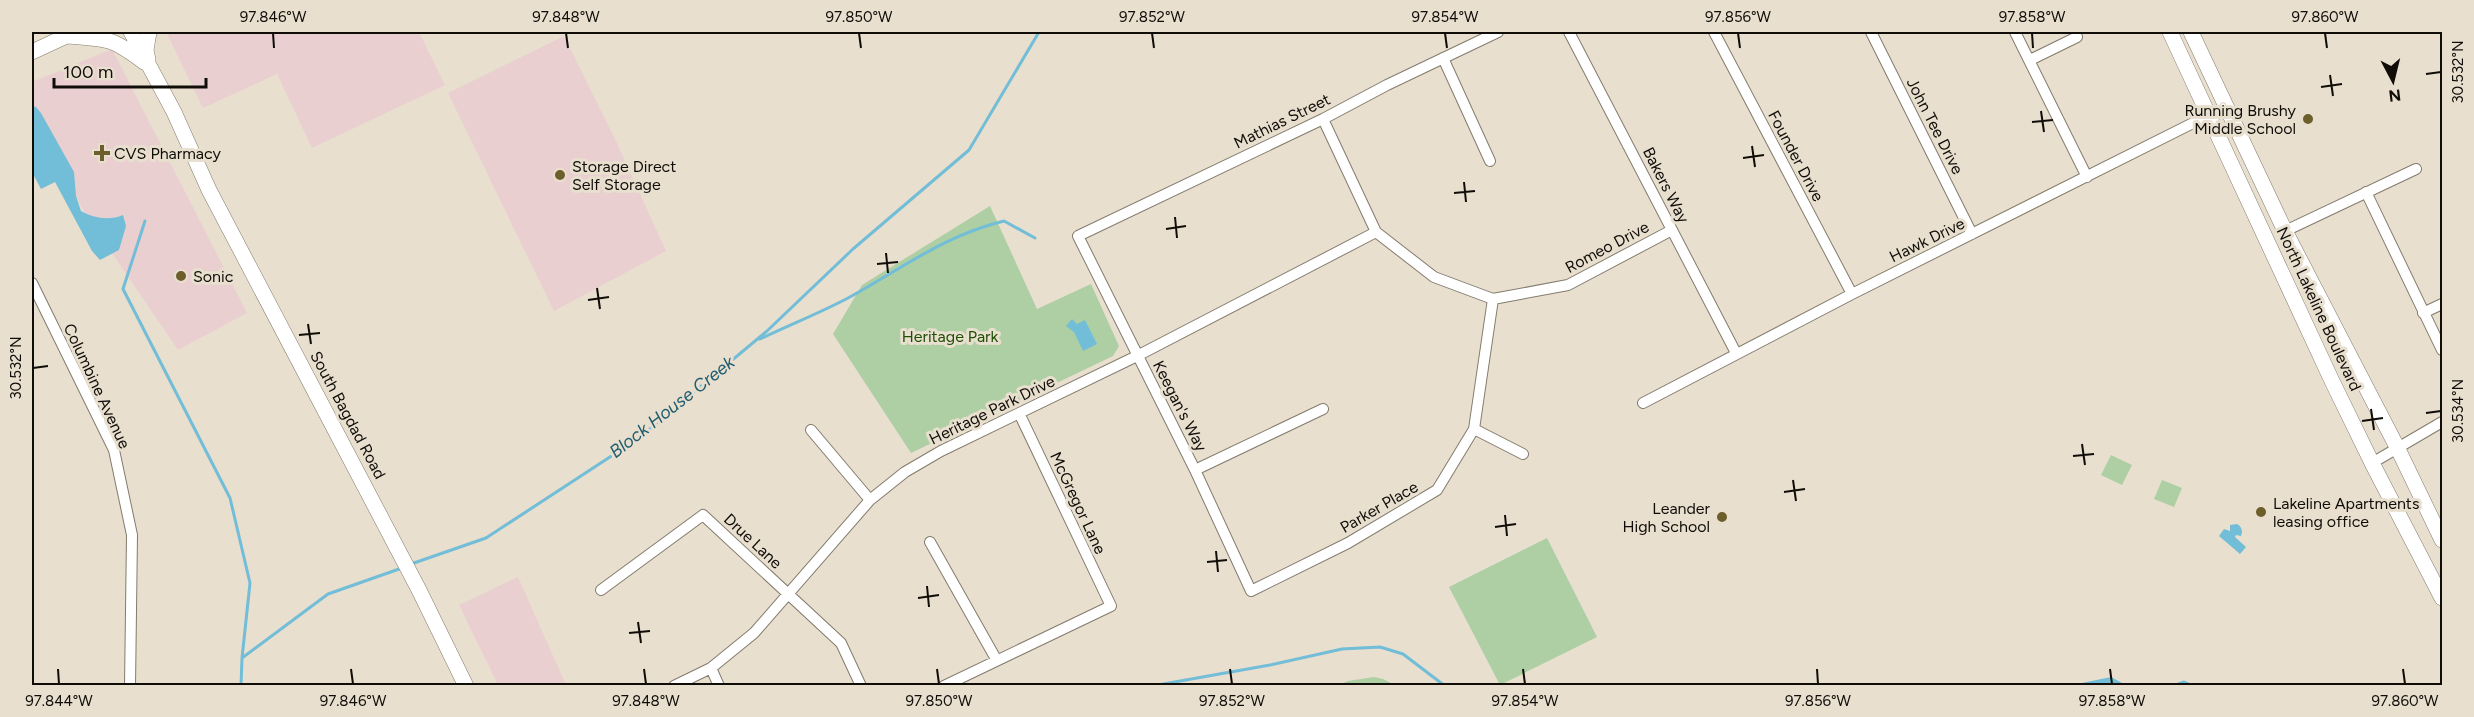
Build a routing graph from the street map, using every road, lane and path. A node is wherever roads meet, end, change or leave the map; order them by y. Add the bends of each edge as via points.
1 (131, 32) edge
2 (149, 32) edge
3 (1498, 32) edge
4 (1569, 32) edge
5 (1714, 32) edge
6 (1871, 32) edge
7 (2015, 32) edge
8 (2170, 32) edge
9 (2191, 32) edge
10 (72, 34) edge
11 (2078, 37) dead end
12 (32, 52) edge
13 (1443, 58) junction
14 (2030, 60) junction
15 (149, 65) junction
16 (2226, 109) junction
17 (2210, 115) junction
18 (1323, 119) junction
19 (1490, 161) dead end
20 (2416, 169) dead end
21 (2087, 177) junction
22 (2366, 192) junction
23 (1672, 230) junction
24 (2284, 231) junction
25 (1376, 232) junction
26 (1972, 234) junction
27 (1078, 236) joint
28 (32, 283) edge
29 (1852, 294) junction
30 (1493, 299) junction
31 (2442, 304) edge
32 (2423, 314) junction
33 (2442, 350) edge
34 (1736, 353) junction
35 (1137, 356) junction
36 (1643, 403) dead end
37 (1323, 409) dead end
38 (1019, 413) junction
39 (2442, 422) edge
40 (1474, 429) junction
41 (811, 430) dead end
42 (2397, 447) junction
43 (1523, 454) dead end
44 (2372, 463) junction
45 (1195, 470) junction
46 (870, 500) junction
47 (2442, 540) edge
48 (930, 542) dead end
49 (601, 590) dead end
50 (1251, 591) joint
51 (789, 595) junction
52 (2442, 598) edge
53 (996, 659) junction
54 (711, 668) junction
55 (130, 686) edge
56 (466, 686) edge
57 (674, 686) edge
58 (720, 686) edge
59 (861, 686) edge
60 (944, 686) edge

1 - 15 main road, South Bagdad Road
2 - 15 main road
3 - 13 street, Mathias Street
4 - 23 street, Bakers Way
5 - 29 street, Founder Drive
6 - 26 street, John Tee Drive
7 - 14 street
8 - 17 main road, North Lakeline Boulevard
9 - 16 main road, North Lakeline Boulevard
10 - 12 main road
10 - 15 main road via 108,39
11 - 14 street
13 - 18 street, Mathias Street
13 - 19 street
14 - 21 street
15 - 56 main road, South Bagdad Road via 224,219
16 - 17 street, Hawk Drive
16 - 24 main road, North Lakeline Boulevard
17 - 21 street, Hawk Drive
17 - 44 main road, North Lakeline Boulevard
18 - 25 street
18 - 27 street, Mathias Street
20 - 22 street
21 - 26 street, Hawk Drive
22 - 24 street
22 - 32 street
23 - 30 street, Romeo Drive via 1568,285
23 - 34 street, Bakers Way
24 - 42 main road, North Lakeline Boulevard
25 - 30 street via 1434,277
25 - 35 street, Heritage Park Drive
26 - 29 street, Hawk Drive
27 - 35 street, Keegan's Way
28 - 55 street, Columbine Avenue via 114,450 132,535
29 - 34 street, Hawk Drive
30 - 40 street, Parker Place
31 - 32 street
32 - 33 street
34 - 36 street, Hawk Drive
35 - 38 street, Heritage Park Drive
35 - 45 street, Keegan's Way
37 - 45 street
38 - 46 street, Heritage Park Drive via 932,456
38 - 53 street, McGregor Lane via 1111,606
39 - 42 street
40 - 43 street
40 - 50 street, Parker Place via 1437,490 1348,543
41 - 46 street
42 - 44 street
42 - 47 main road, North Lakeline Boulevard
44 - 52 main road, North Lakeline Boulevard
45 - 50 street, Keegan's Way
46 - 51 street, Heritage Park Drive
48 - 53 street
49 - 51 street, Drue Lane via 703,515
51 - 54 street, Heritage Park Drive via 754,633
51 - 59 street, Drue Lane via 841,643
53 - 60 street
54 - 57 street, Heritage Park Drive
54 - 58 street

